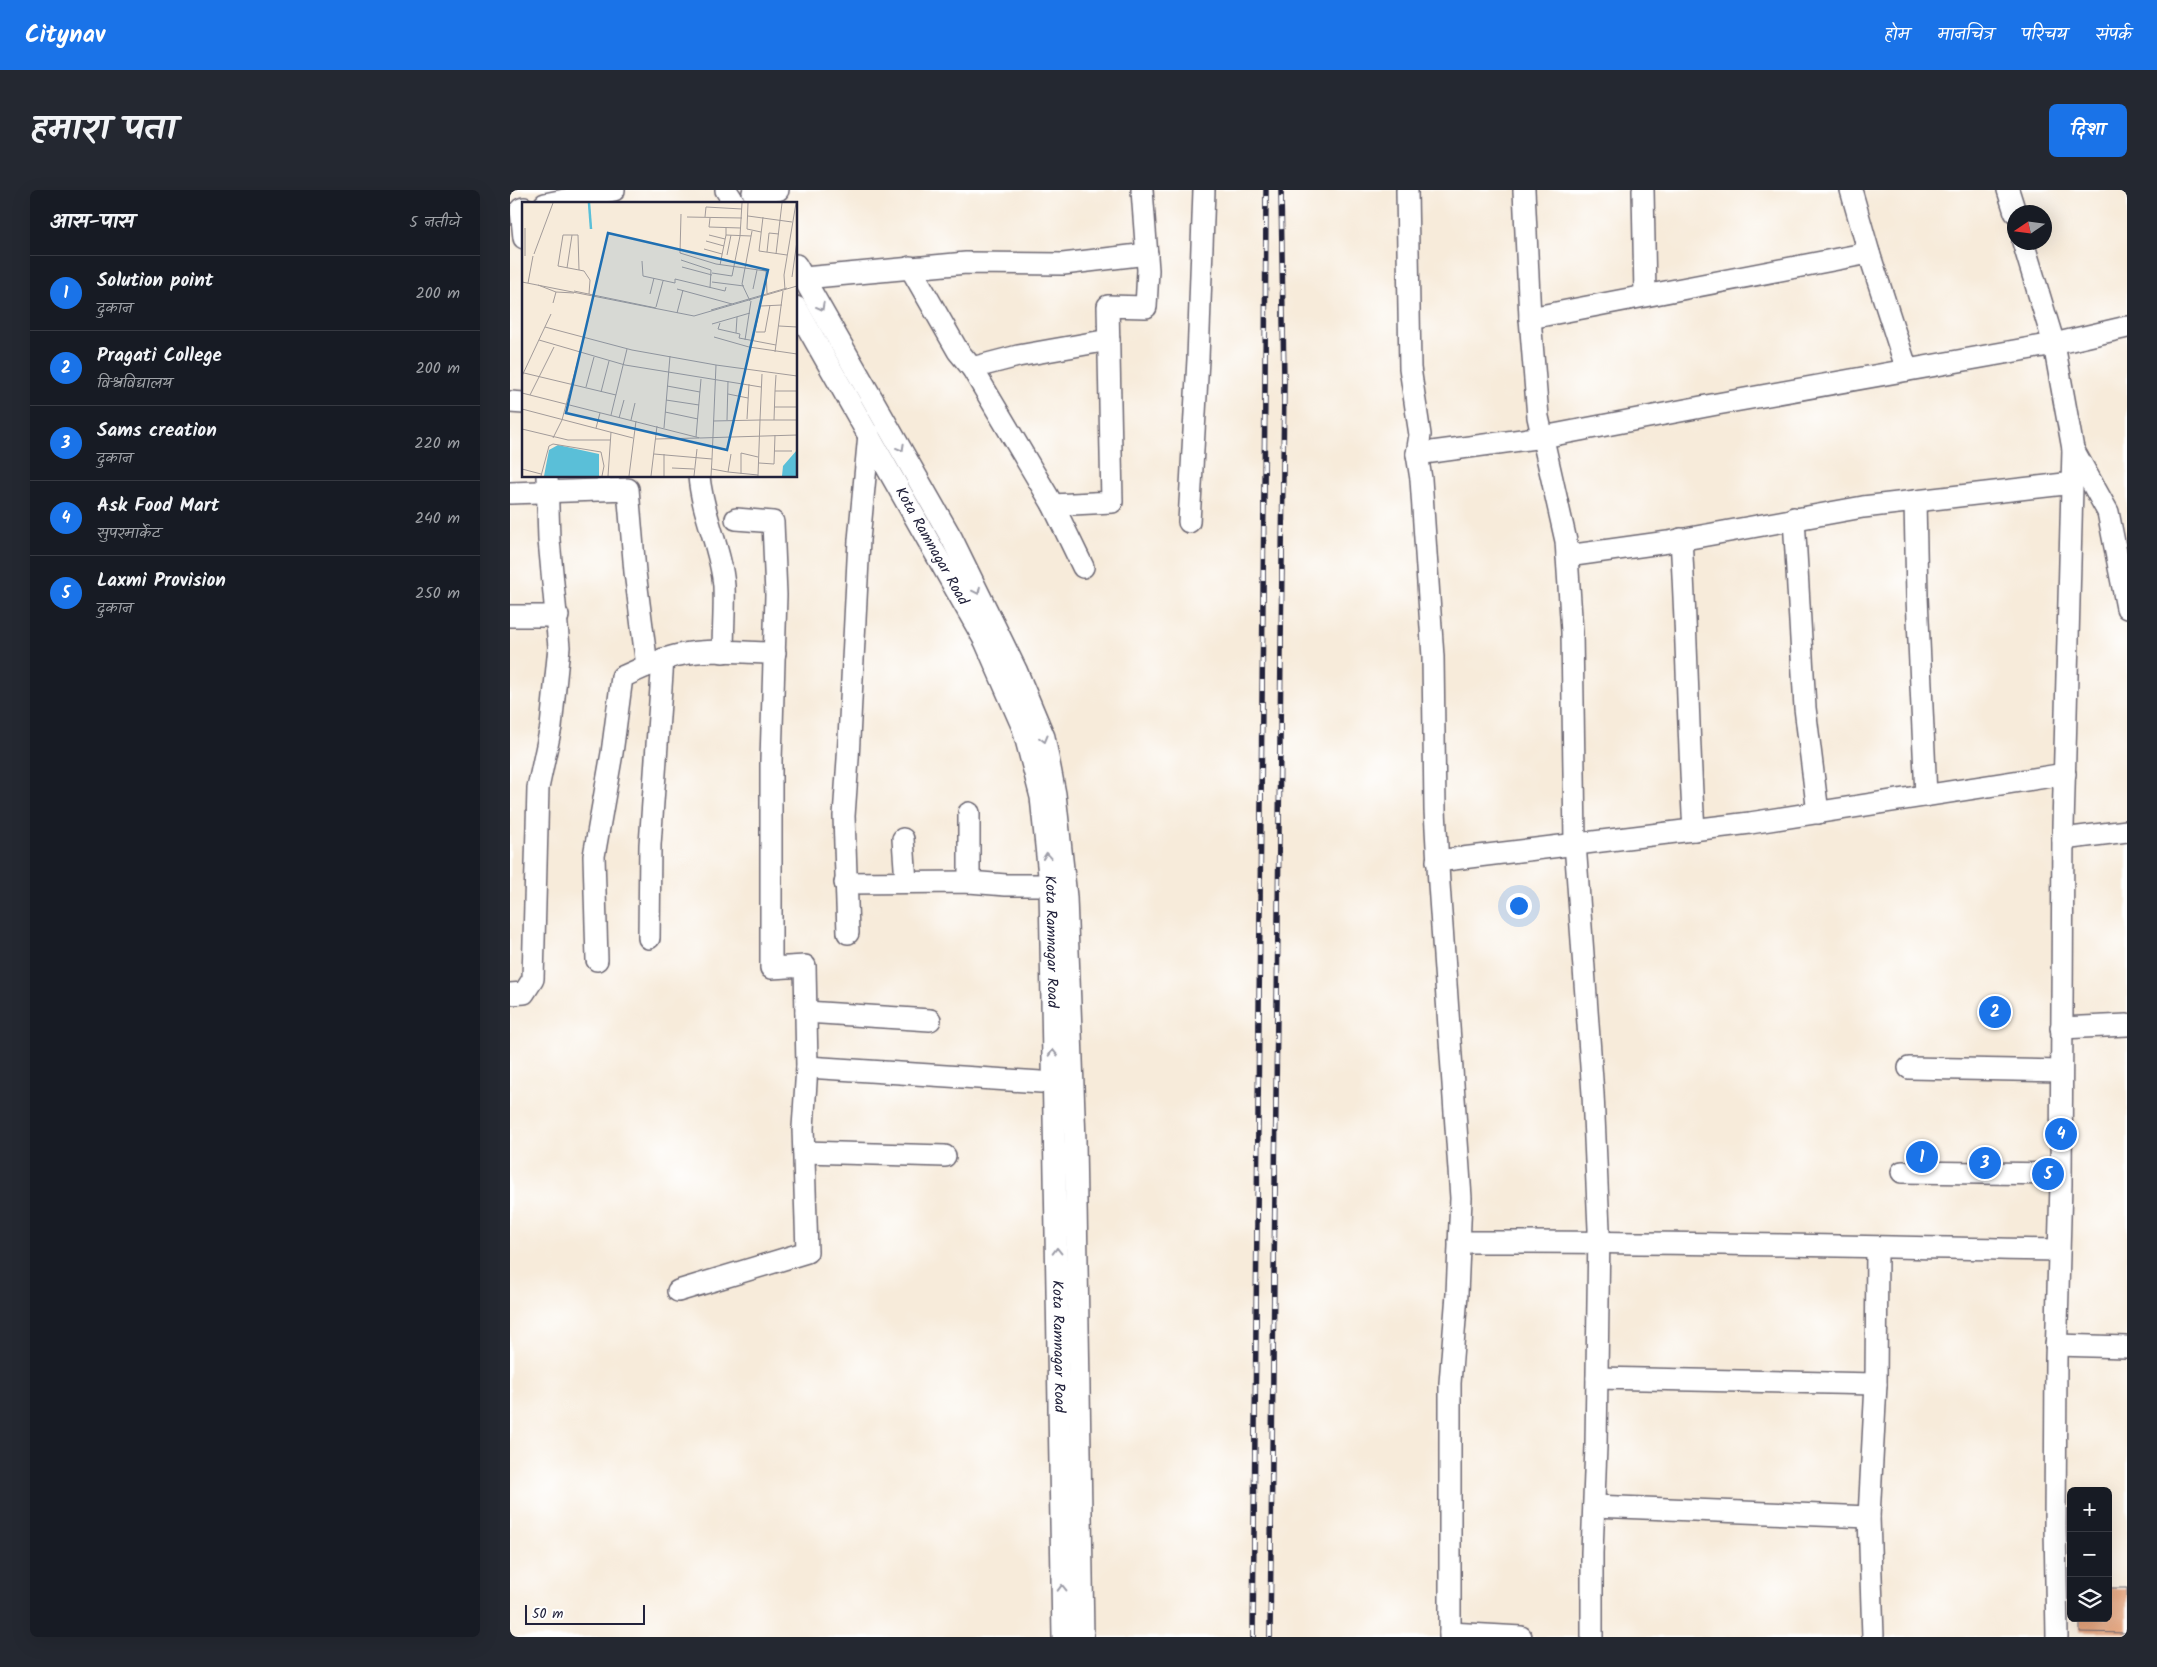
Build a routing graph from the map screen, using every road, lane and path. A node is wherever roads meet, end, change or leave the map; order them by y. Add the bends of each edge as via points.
1 (614, 190) edge
2 (726, 190) edge
3 (778, 190) edge
4 (1142, 190) edge
5 (1204, 190) edge
6 (1406, 190) edge
7 (1524, 190) edge
8 (1643, 190) edge
9 (1851, 190) edge
10 (2008, 190) edge
11 (755, 195) edge
12 (555, 202) edge
13 (734, 202) edge
14 (2012, 205) edge
15 (522, 208) edge
16 (522, 224) edge
17 (2026, 250) edge
18 (1869, 253) junction
19 (1147, 254) junction
20 (910, 267) junction
21 (801, 279) edge
22 (1645, 296) junction
23 (798, 310) edge
24 (1530, 318) junction
25 (2127, 327) edge
26 (1109, 340) junction
27 (2054, 344) junction
28 (972, 368) junction
29 (1907, 370) junction
30 (869, 434) junction
31 (1543, 437) junction
32 (2073, 449) junction
33 (1418, 454) junction
34 (699, 478) edge
35 (547, 484) edge
36 (2072, 484) junction
37 (510, 493) edge
38 (1915, 501) junction
39 (1053, 505) junction
40 (1794, 518) junction
41 (736, 519) dead end
42 (1189, 522) dead end
43 (1681, 539) junction
44 (1567, 556) junction
45 (1083, 567) dead end
46 (2127, 608) edge
47 (510, 616) edge
48 (558, 616) junction
49 (723, 652) junction
50 (776, 653) junction
51 (655, 663) junction
52 (2065, 774) junction
53 (1926, 796) junction
54 (969, 813) dead end
55 (1818, 813) junction
56 (1694, 830) junction
57 (2127, 831) edge
58 (903, 839) dead end
59 (2063, 839) junction
60 (1575, 843) junction
61 (1437, 860) junction
62 (906, 882) junction
63 (969, 882) junction
64 (845, 884) junction
65 (1050, 885) junction
66 (848, 933) dead end
67 (648, 938) dead end
68 (597, 960) dead end
69 (510, 994) edge
70 (806, 1012) junction
71 (930, 1020) dead end
72 (2127, 1025) edge
73 (2061, 1028) junction
74 (807, 1067) junction
75 (1909, 1068) dead end
76 (2061, 1071) junction
77 (1041, 1082) dead end
78 (804, 1152) junction
79 (945, 1156) dead end
80 (1902, 1172) dead end
81 (2061, 1174) junction
82 (1599, 1241) junction
83 (1459, 1242) junction
84 (1877, 1248) junction
85 (2059, 1250) junction
86 (678, 1290) dead end
87 (2056, 1345) junction
88 (2127, 1347) edge
89 (1597, 1378) junction
90 (1876, 1384) junction
91 (1594, 1506) junction
92 (1869, 1516) junction
93 (1450, 1635) edge
94 (1063, 1637) edge
95 (1083, 1637) edge
96 (1521, 1637) edge
97 (1592, 1637) edge
98 (1872, 1637) edge
99 (2057, 1637) edge

1 - 12 street
2 - 13 street
3 - 11 street
4 - 19 street
5 - 42 street
6 - 33 street via 1410,368 1420,435
7 - 24 street
8 - 22 street
9 - 18 street
10 - 14 street
15 - 16 street
17 - 27 street
18 - 22 street
18 - 29 street
19 - 20 street via 1063,264 966,263
19 - 26 street via 1146,307 1108,306
20 - 21 street
20 - 28 street via 958,350
21 -> 95 street via 952,539 1016,670 1044,737 1055,794 1066,897 1075,1141
22 - 24 street
23 - 30 street, Kota Ramnagar Road
24 - 31 street via 1538,417
25 - 27 street
26 - 28 street via 1018,356
26 - 39 street via 1112,502
27 - 29 street
27 - 32 street
28 - 39 street
29 - 31 street
30 - 64 street via 859,540 844,816
65 -> 30 street, Kota Ramnagar Road via 1041,796 1023,728 985,640
31 - 33 street
31 - 44 street
32 - 36 street
32 - 46 street via 2108,512
33 - 61 street via 1433,656
34 - 49 street via 724,585
35 - 37 street
35 - 48 street
35 - 51 street via 628,489 635,572
36 - 38 street
36 - 52 street
38 - 40 street
38 - 53 street via 1916,597
39 - 45 street
40 - 43 street
40 - 55 street via 1805,708
41 - 50 street via 773,522
43 - 44 street
43 - 56 street
44 - 60 street via 1572,632
47 - 48 street
48 - 69 street via 559,647 552,718 538,788 533,979 524,992
49 - 50 street
49 - 51 street via 681,654
50 - 70 street via 771,760 771,968 806,966
51 - 67 street via 660,724 651,827
51 - 68 street via 622,677 594,856
52 - 53 street
52 - 59 street
53 - 55 street
54 - 63 street
55 - 56 street
56 - 60 street
57 - 59 street
58 - 62 street
59 - 73 street
60 - 61 street
60 - 82 street via 1593,1094
61 - 83 street via 1460,1198
62 - 63 street
62 - 64 street
63 - 65 street via 1006,886
64 - 66 street
94 -> 65 street, Kota Ramnagar Road
70 - 71 street
70 - 74 street
72 - 73 street
73 - 76 street
74 - 77 street
74 - 78 street
75 - 76 street
76 - 81 street
78 - 79 street
78 - 86 street via 807,1252
80 - 81 street
81 - 85 street
82 - 83 street
82 - 84 street
82 - 89 street
83 - 93 street via 1450,1383
84 - 85 street
84 - 90 street
85 - 87 street
87 - 88 street
87 - 99 street
89 - 90 street
89 - 91 street
90 - 92 street
91 - 92 street
91 - 97 street
92 - 98 street
93 - 96 street

